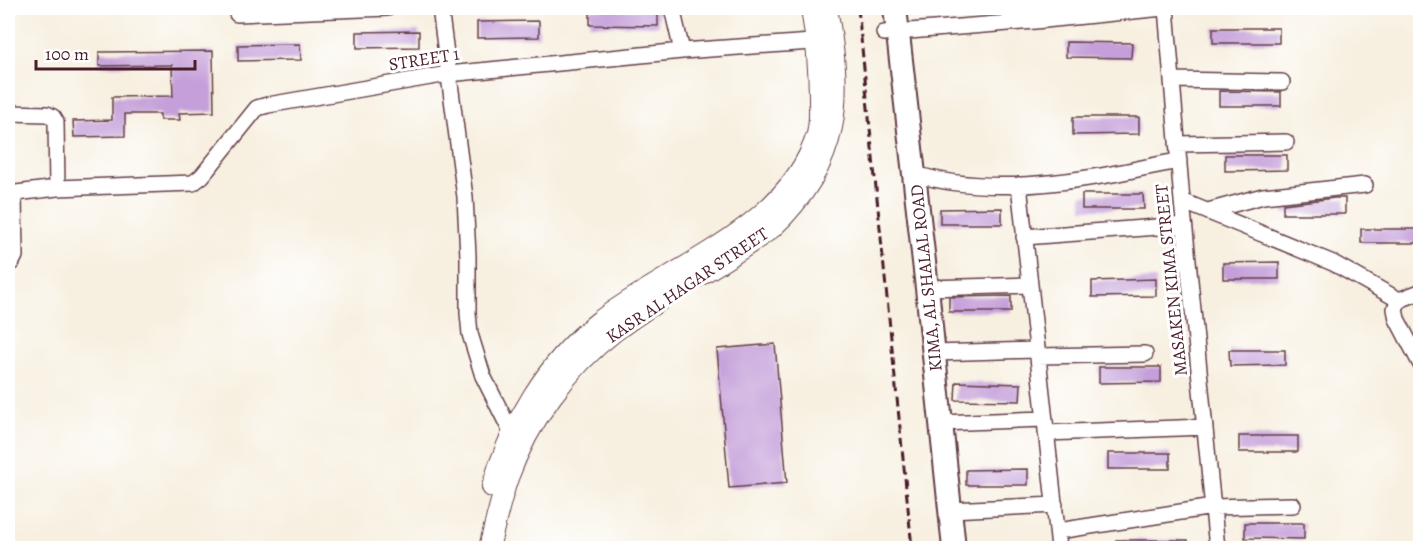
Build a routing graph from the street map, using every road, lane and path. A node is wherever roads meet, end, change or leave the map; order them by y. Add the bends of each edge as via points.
1 (388, 8) edge
2 (440, 8) edge
3 (672, 8) edge
4 (811, 8) edge
5 (827, 8) edge
6 (880, 8) edge
7 (895, 8) edge
8 (1164, 8) edge
9 (237, 14) dead end
10 (1035, 14) edge
11 (892, 32) junction
12 (824, 41) junction
13 (682, 51) junction
14 (448, 74) junction
15 (1172, 80) junction
16 (1282, 82) dead end
17 (8, 114) edge
18 (1286, 142) dead end
19 (1177, 144) junction
20 (1179, 161) junction
21 (915, 174) junction
22 (1019, 185) junction
23 (1365, 185) dead end
24 (57, 188) junction
25 (11, 194) edge
26 (1182, 201) junction
27 (1208, 211) junction
28 (1184, 225) junction
29 (1024, 237) junction
30 (8, 263) edge
31 (1030, 285) junction
32 (927, 288) junction
33 (1420, 291) edge
34 (1399, 300) junction
35 (934, 353) junction
36 (1037, 353) junction
37 (1145, 354) dead end
38 (1420, 363) edge
39 (941, 423) junction
40 (1045, 426) junction
41 (1205, 427) junction
42 (516, 442) junction
43 (1055, 505) junction
44 (1293, 505) dead end
45 (1213, 507) junction
46 (950, 510) junction
47 (1058, 531) junction
48 (476, 549) edge
49 (489, 549) edge
50 (939, 549) edge
51 (954, 549) edge
52 (1059, 549) edge
53 (1217, 549) edge

1 - 9 street
2 - 14 street
3 - 13 street
4 - 12 main road, KASR AL HAGAR STREET
5 - 12 main road, KASR AL HAGAR STREET
6 - 11 highway, KIMA, AL SHALAL ROAD
7 - 11 highway, KIMA, AL SHALAL ROAD
8 - 10 street
8 - 15 street, MASAKEN KIMA STREET
10 - 11 street
11 - 21 highway, KIMA, AL SHALAL ROAD
11 - 50 highway, KIMA, AL SHALAL ROAD
12 - 13 street, STREET 1
12 - 42 main road, KASR AL HAGAR STREET via 834,114 831,139 821,143 817,172 790,212 753,243 641,313 590,352
13 - 14 street, STREET 1
14 - 24 street, STREET 1 via 262,106 193,183
14 - 42 street via 465,198 470,334 483,376
15 - 16 street
15 - 19 street, MASAKEN KIMA STREET
17 - 24 street via 53,117
18 - 19 street
19 - 20 street, MASAKEN KIMA STREET
20 - 22 street via 1089,178
20 - 26 street, MASAKEN KIMA STREET
21 - 22 street via 966,184
21 - 32 highway, KIMA, AL SHALAL ROAD
22 - 29 street
23 - 27 street via 1263,196
24 - 25 street, STREET 1
25 - 30 street via 15,256
26 - 27 street
26 - 28 street, MASAKEN KIMA STREET
27 - 34 street via 1341,266
28 - 29 street
28 - 41 street, MASAKEN KIMA STREET
29 - 31 street
31 - 32 street
31 - 36 street
32 - 35 highway, KIMA, AL SHALAL ROAD
33 - 34 street
34 - 38 street via 1395,309 1397,319
35 - 36 street
35 - 39 highway, KIMA, AL SHALAL ROAD
36 - 37 street
36 - 40 street
39 - 40 street
39 - 46 highway, KIMA, AL SHALAL ROAD
40 - 41 street
40 - 43 street
41 - 45 street, MASAKEN KIMA STREET
42 - 48 main road, KASR AL HAGAR STREET via 494,480
42 - 49 main road, KASR AL HAGAR STREET
43 - 46 street
43 - 47 street
44 - 45 street
45 - 47 street
45 - 53 street, MASAKEN KIMA STREET
46 - 51 highway, KIMA, AL SHALAL ROAD
47 - 52 street

